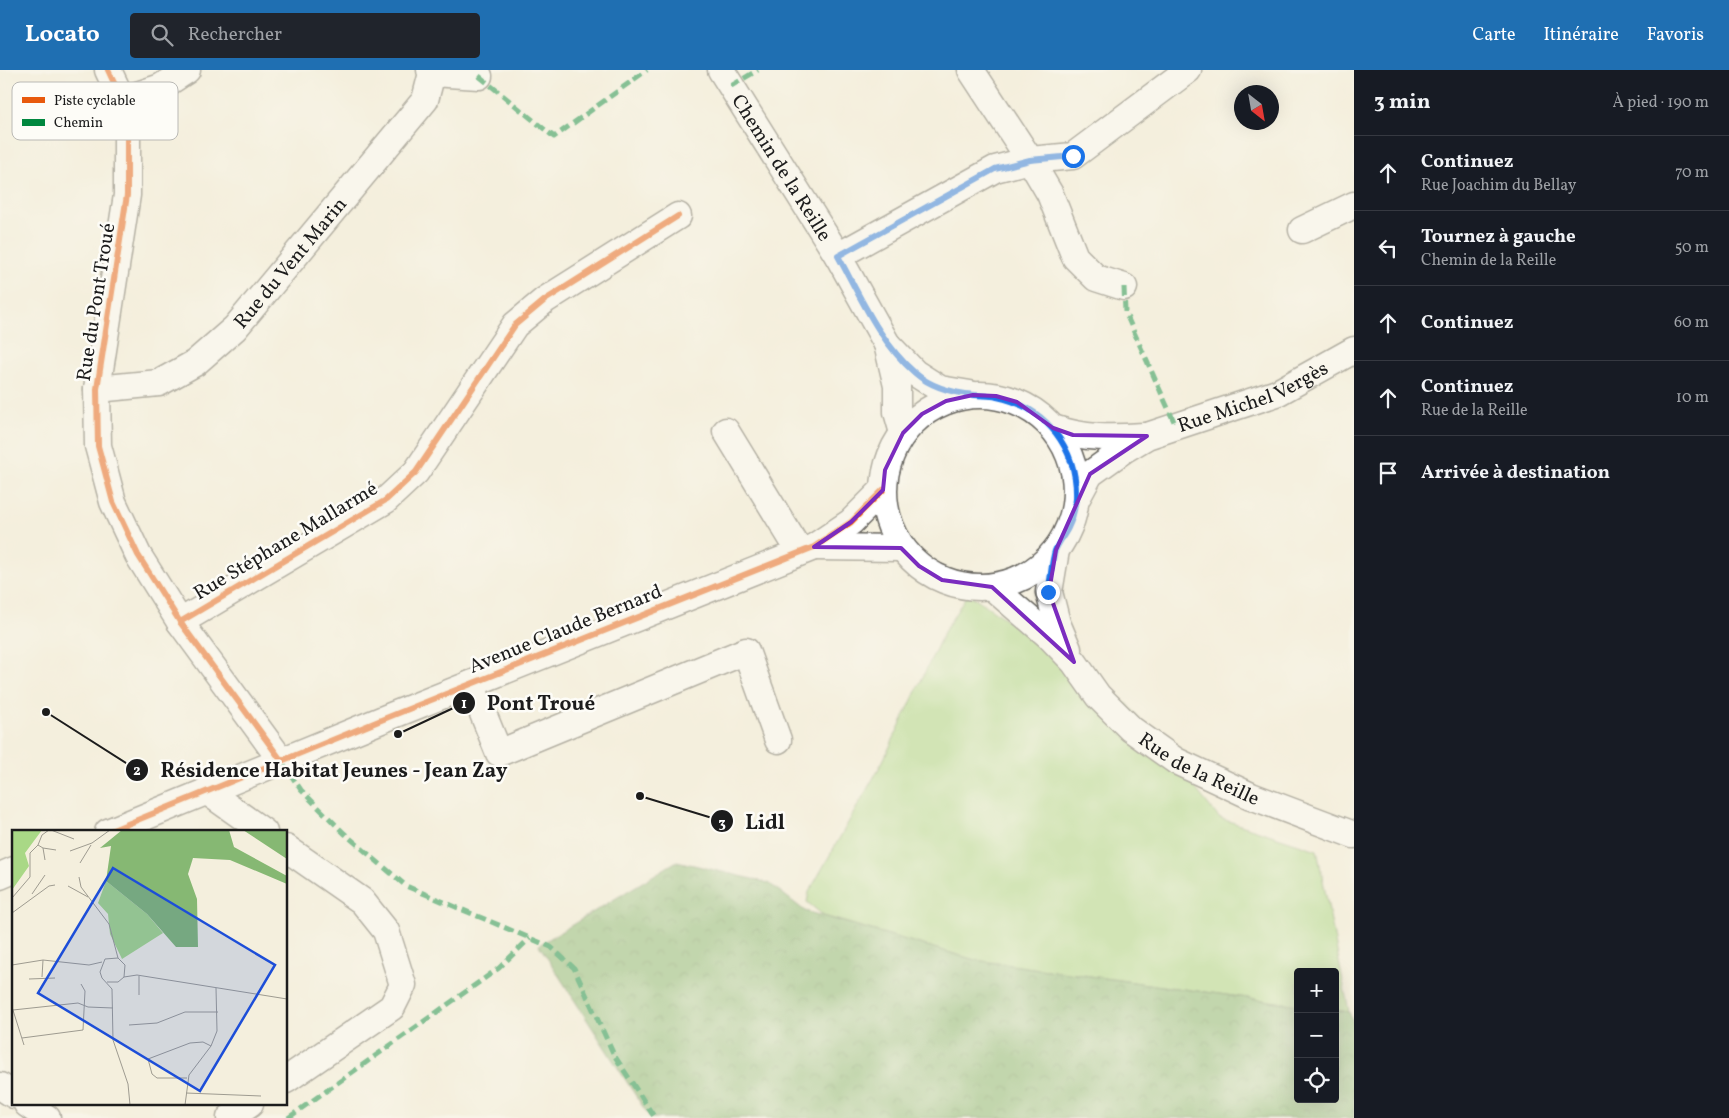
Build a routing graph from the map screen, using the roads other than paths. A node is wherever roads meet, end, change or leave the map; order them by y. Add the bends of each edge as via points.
1 (108, 70) edge
2 (186, 70) edge
3 (721, 70) edge
4 (971, 70) edge
5 (1188, 70) edge
6 (431, 72) edge
7 (478, 76) dead end
8 (114, 82) edge
9 (168, 82) edge
10 (127, 140) edge
11 (1030, 160) junction
12 (1354, 205) edge
13 (678, 216) dead end
14 (1302, 230) dead end
15 (838, 256) junction
16 (1124, 287) dead end
17 (887, 344) junction
18 (1354, 350) edge
19 (97, 389) junction
20 (973, 395) junction
21 (1053, 428) junction
22 (726, 431) dead end
23 (903, 433) junction
24 (1147, 436) junction
25 (883, 490) junction
26 (1076, 500) junction
27 (901, 548) junction
28 (807, 549) junction
29 (1056, 550) junction
30 (992, 587) junction
31 (180, 622) junction
32 (1074, 662) junction
33 (471, 684) junction
34 (778, 740) dead end
35 (281, 760) junction
36 (206, 791) junction
37 (113, 830) edge
38 (261, 830) edge
39 (1354, 835) edge
40 (288, 849) edge
41 (12, 871) edge
42 (0, 876) edge
43 (288, 1079) edge
44 (0, 1086) edge
45 (12, 1094) edge
46 (30, 1106) edge
47 (247, 1106) edge
48 (48, 1118) edge
49 (230, 1118) edge

1 - 8 street, Rue du Pont Troué
2 - 9 street
3 - 15 street, Chemin de la Reille
4 - 11 street
5 - 11 street via 1073,156
6 - 7 street
6 - 19 street, Rue du Vent Marin via 426,100 235,328 195,363 160,383
10 - 19 street, Rue du Pont Troué via 128,195
11 - 15 street via 995,169
11 - 16 street via 1050,194 1075,257 1096,278
12 - 14 street
13 - 31 street, Rue Stéphane Mallarmé via 545,300 515,325 416,472 386,500
15 - 17 street, Chemin de la Reille
17 - 20 street, Chemin de la Reille via 915,373 940,389
17 - 23 street, Chemin de la Reille
18 - 24 street, Rue Michel Vergès via 1277,393
19 - 31 street, Rue du Pont Troué via 98,446 113,502 138,555
20 - 21 street via 996,396 1017,402
20 - 23 street via 946,401 922,414
21 - 24 street, Rue Michel Vergès via 1073,435
21 - 26 street via 1070,458 1075,474
22 - 28 street
23 - 25 street via 892,450
24 - 26 street, Rue Michel Vergès via 1090,474
25 - 27 street via 888,521
25 - 28 street, Avenue Claude Bernard via 851,522
26 - 29 street via 1069,526
27 - 28 street, Avenue Claude Bernard
27 - 30 street via 919,566 942,580 966,586
28 - 33 street, Avenue Claude Bernard
29 - 30 street via 1038,568 1016,580
29 - 32 street, Rue de la Reille via 1048,592
30 - 32 street, Rue de la Reille
31 - 35 street, Rue du Pont Troué
32 - 39 street, Rue de la Reille via 1098,696 1131,729 1176,761 1251,796
33 - 34 street via 499,753 746,651
33 - 35 street, Avenue Claude Bernard
35 - 36 street, Avenue Claude Bernard
36 - 37 street, Avenue Claude Bernard
36 - 38 street
40 - 43 street via 362,900 386,931 403,985 392,1007
41 - 42 street
44 - 45 street
46 - 48 street
47 - 49 street

